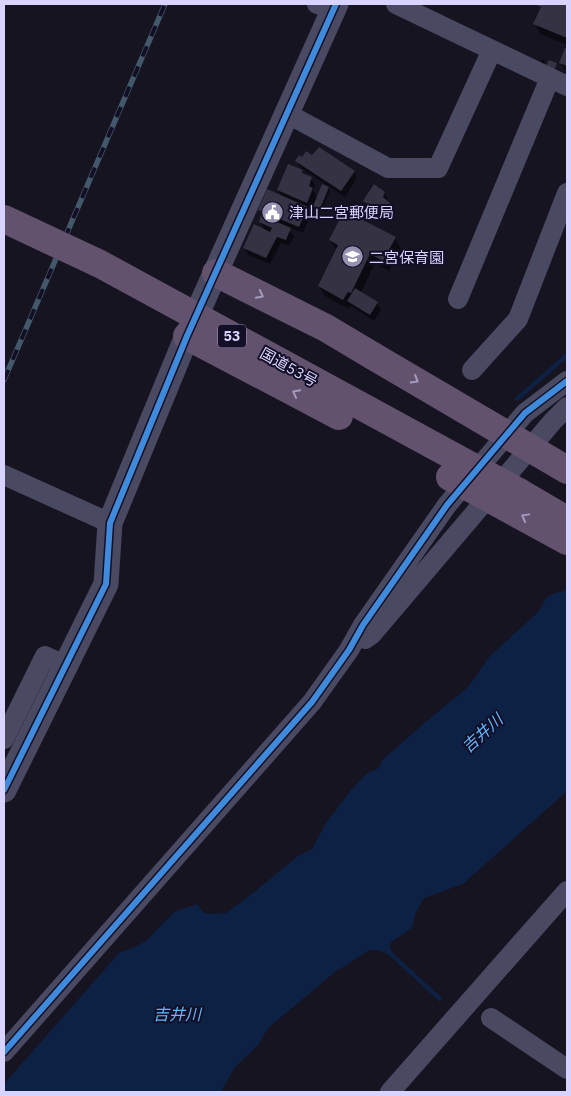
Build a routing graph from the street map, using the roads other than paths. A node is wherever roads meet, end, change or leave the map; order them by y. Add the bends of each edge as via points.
1 (396, 4) edge
2 (329, 5) edge
3 (492, 50) junction
4 (559, 82) edge
5 (286, 113) junction
6 (567, 193) edge
7 (4, 219) edge
8 (216, 273) junction
9 (458, 299) dead end
10 (188, 336) junction
11 (472, 370) dead end
12 (567, 381) edge
13 (567, 407) edge
14 (567, 470) edge
15 (4, 475) edge
16 (519, 492) junction
17 (567, 511) edge
18 (567, 520) edge
19 (110, 523) junction
20 (567, 541) edge
21 (350, 650) junction
22 (65, 666) junction
23 (4, 739) edge
24 (4, 790) edge
25 (567, 892) edge
26 (491, 1018) dead end
27 (4, 1052) edge
28 (567, 1069) edge
29 (390, 1092) edge

1 - 3 street
2 - 5 street
3 - 4 street
3 - 5 street via 438,168 388,168
4 - 9 street
5 - 8 street
6 - 11 street via 518,319
7 - 16 highway, 国道53号 / 53, bridge via 100,264
8 - 10 street
8 -> 14 highway, bridge via 326,328
10 - 19 street
20 -> 10 highway, bridge
12 - 21 street via 525,413 447,505 363,625
13 - 21 street via 372,634
15 - 19 street
16 - 17 highway, 国道53号 / 53
16 - 18 highway, 国道53号 / 53
19 - 22 street via 106,584
21 - 27 street via 300,716
22 - 23 street via 45,656
22 - 24 street
25 - 29 street
26 - 28 street

